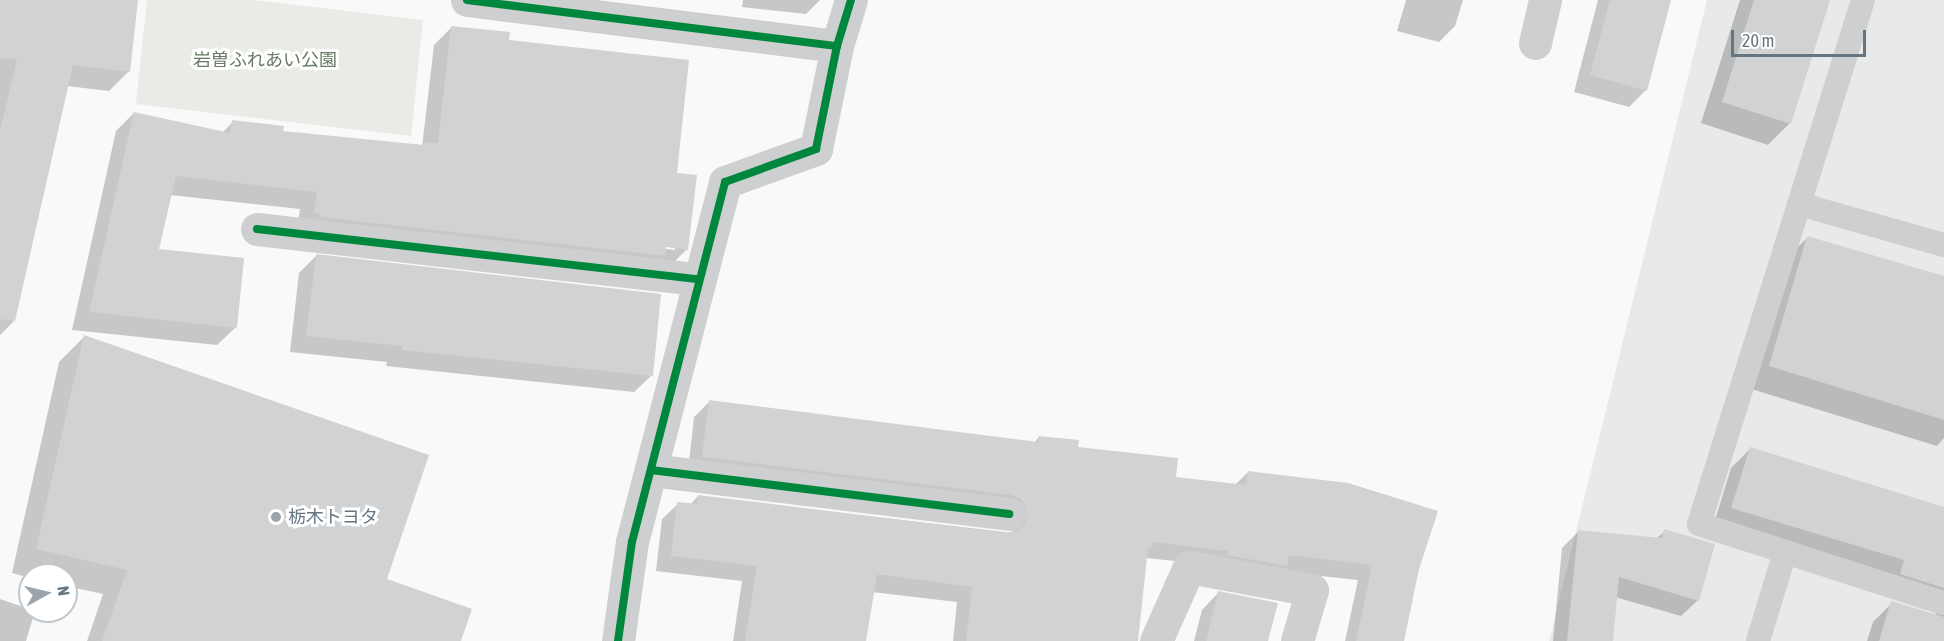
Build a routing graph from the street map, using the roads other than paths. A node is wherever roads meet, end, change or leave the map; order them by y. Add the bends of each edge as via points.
1 (467, 0) edge
2 (851, 0) edge
3 (1545, 0) edge
4 (1863, 0) edge
5 (1535, 44) dead end
6 (837, 46) junction
7 (1799, 204) junction
8 (257, 229) dead end
9 (1944, 245) edge
10 (699, 279) junction
11 (651, 470) junction
12 (1009, 514) dead end
13 (1785, 552) junction
14 (1944, 603) edge
15 (618, 641) edge
16 (1156, 641) edge
17 (1297, 641) edge
18 (1758, 641) edge

1 - 6 street
2 - 6 street
3 - 5 street
4 - 7 lane
6 - 10 street via 816,149 724,182
7 - 9 lane
7 - 13 lane via 1699,524
8 - 10 street
10 - 11 street
11 - 12 street
11 - 15 street via 632,542
13 - 14 lane
13 - 18 lane
16 - 17 street via 1189,567 1312,590

